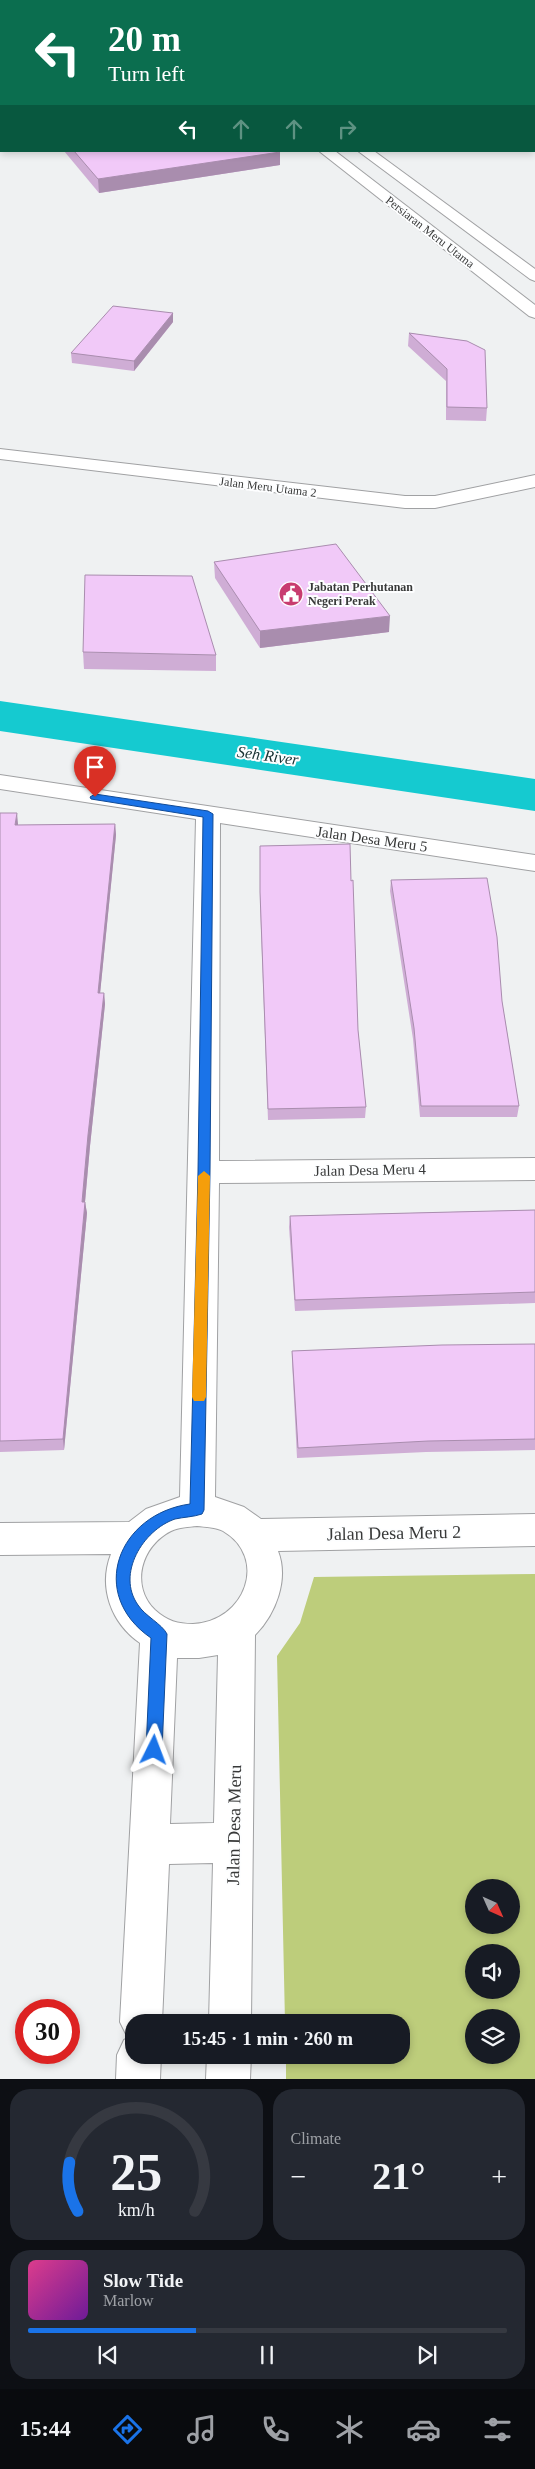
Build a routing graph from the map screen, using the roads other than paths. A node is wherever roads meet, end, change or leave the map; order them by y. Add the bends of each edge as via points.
1 (327, 152) edge
2 (366, 152) edge
3 (535, 276) edge
4 (535, 313) edge
5 (0, 454) edge
6 (535, 481) edge
7 (0, 782) edge
8 (208, 814) junction
9 (535, 863) edge
10 (535, 1168) edge
11 (204, 1172) junction
12 (197, 1510) junction
13 (535, 1530) edge
14 (252, 1535) junction
15 (137, 1538) junction
16 (0, 1539) edge
17 (237, 1628) junction
18 (159, 1634) junction
19 (234, 1843) junction
20 (150, 1844) junction
21 (141, 2014) edge
22 (230, 2014) edge
23 (139, 2064) edge
24 (229, 2064) edge
25 (138, 2079) edge
26 (228, 2079) edge

1 - 4 street, Persiaran Meru Utama
2 - 3 street, Persiaran Meru Utama
5 - 6 street, Jalan Meru Utama 2 via 405,502 435,502
7 - 8 street, Jalan Desa Meru 5
8 - 9 street, Jalan Desa Meru 5
8 - 11 street
10 - 11 street, Jalan Desa Meru 4
11 - 12 street
12 - 14 street via 218,1513 237,1521
12 - 15 street via 167,1516
13 - 14 street, Jalan Desa Meru 2
14 - 17 street via 262,1553 266,1573 262,1593 252,1612
15 - 16 street
15 - 18 street via 128,1554 124,1591 143,1624
17 - 18 street via 219,1637 199,1641 178,1641
17 - 19 street, Jalan Desa Meru
18 - 20 street
19 - 20 street
19 - 22 street, Jalan Desa Meru
20 - 21 street
23 - 25 street
24 - 26 street

